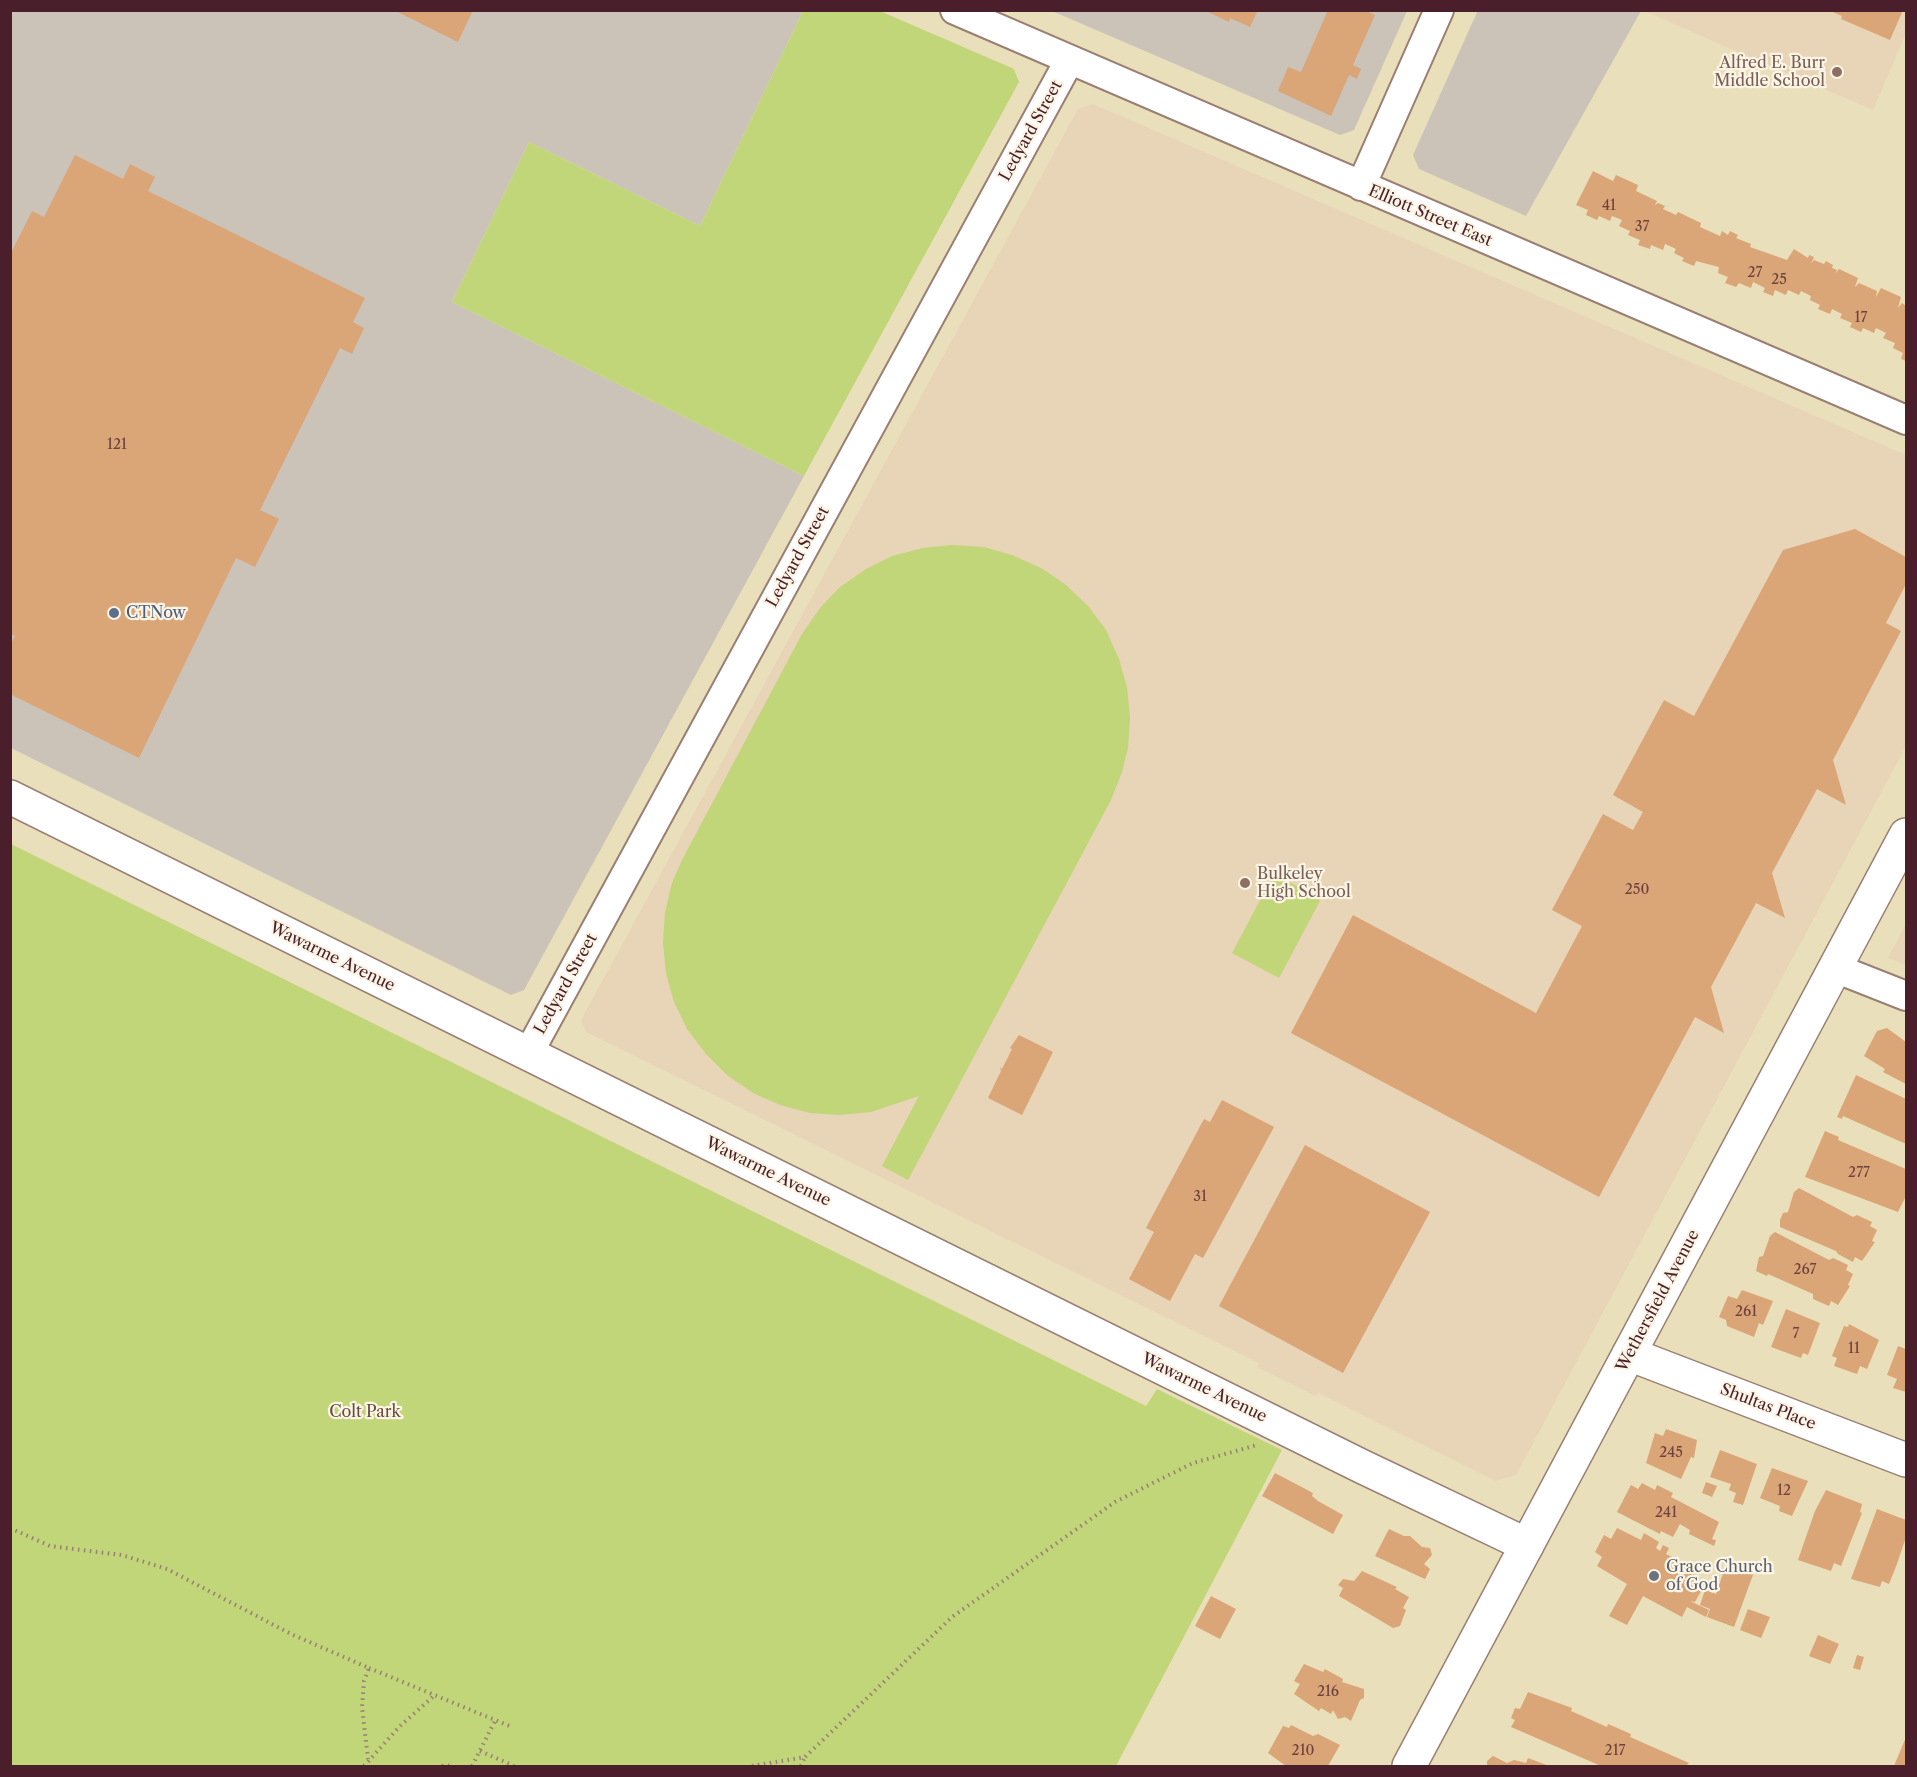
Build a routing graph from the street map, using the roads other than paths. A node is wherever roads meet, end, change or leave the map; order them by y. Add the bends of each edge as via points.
1 (955, 10) edge
2 (1438, 10) edge
3 (1069, 61) junction
4 (1361, 186) junction
5 (1906, 420) edge
6 (10, 797) edge
7 (1906, 835) edge
8 (1835, 968) junction
9 (1906, 996) edge
10 (528, 1054) junction
11 (1629, 1354) junction
12 (1906, 1460) edge
13 (1527, 1545) junction
14 (1409, 1767) edge

1 - 3 street, Elliott Street East
2 - 4 street
3 - 4 street, Elliott Street East
3 - 10 street, Ledyard Street
4 - 5 street, Elliott Street East
6 - 10 street, Wawarme Avenue
7 - 8 street, Wethersfield Avenue
8 - 9 street
8 - 11 street, Wethersfield Avenue
10 - 13 street, Wawarme Avenue
11 - 12 street, Shultas Place
11 - 13 street, Wethersfield Avenue
13 - 14 street, Wethersfield Avenue

